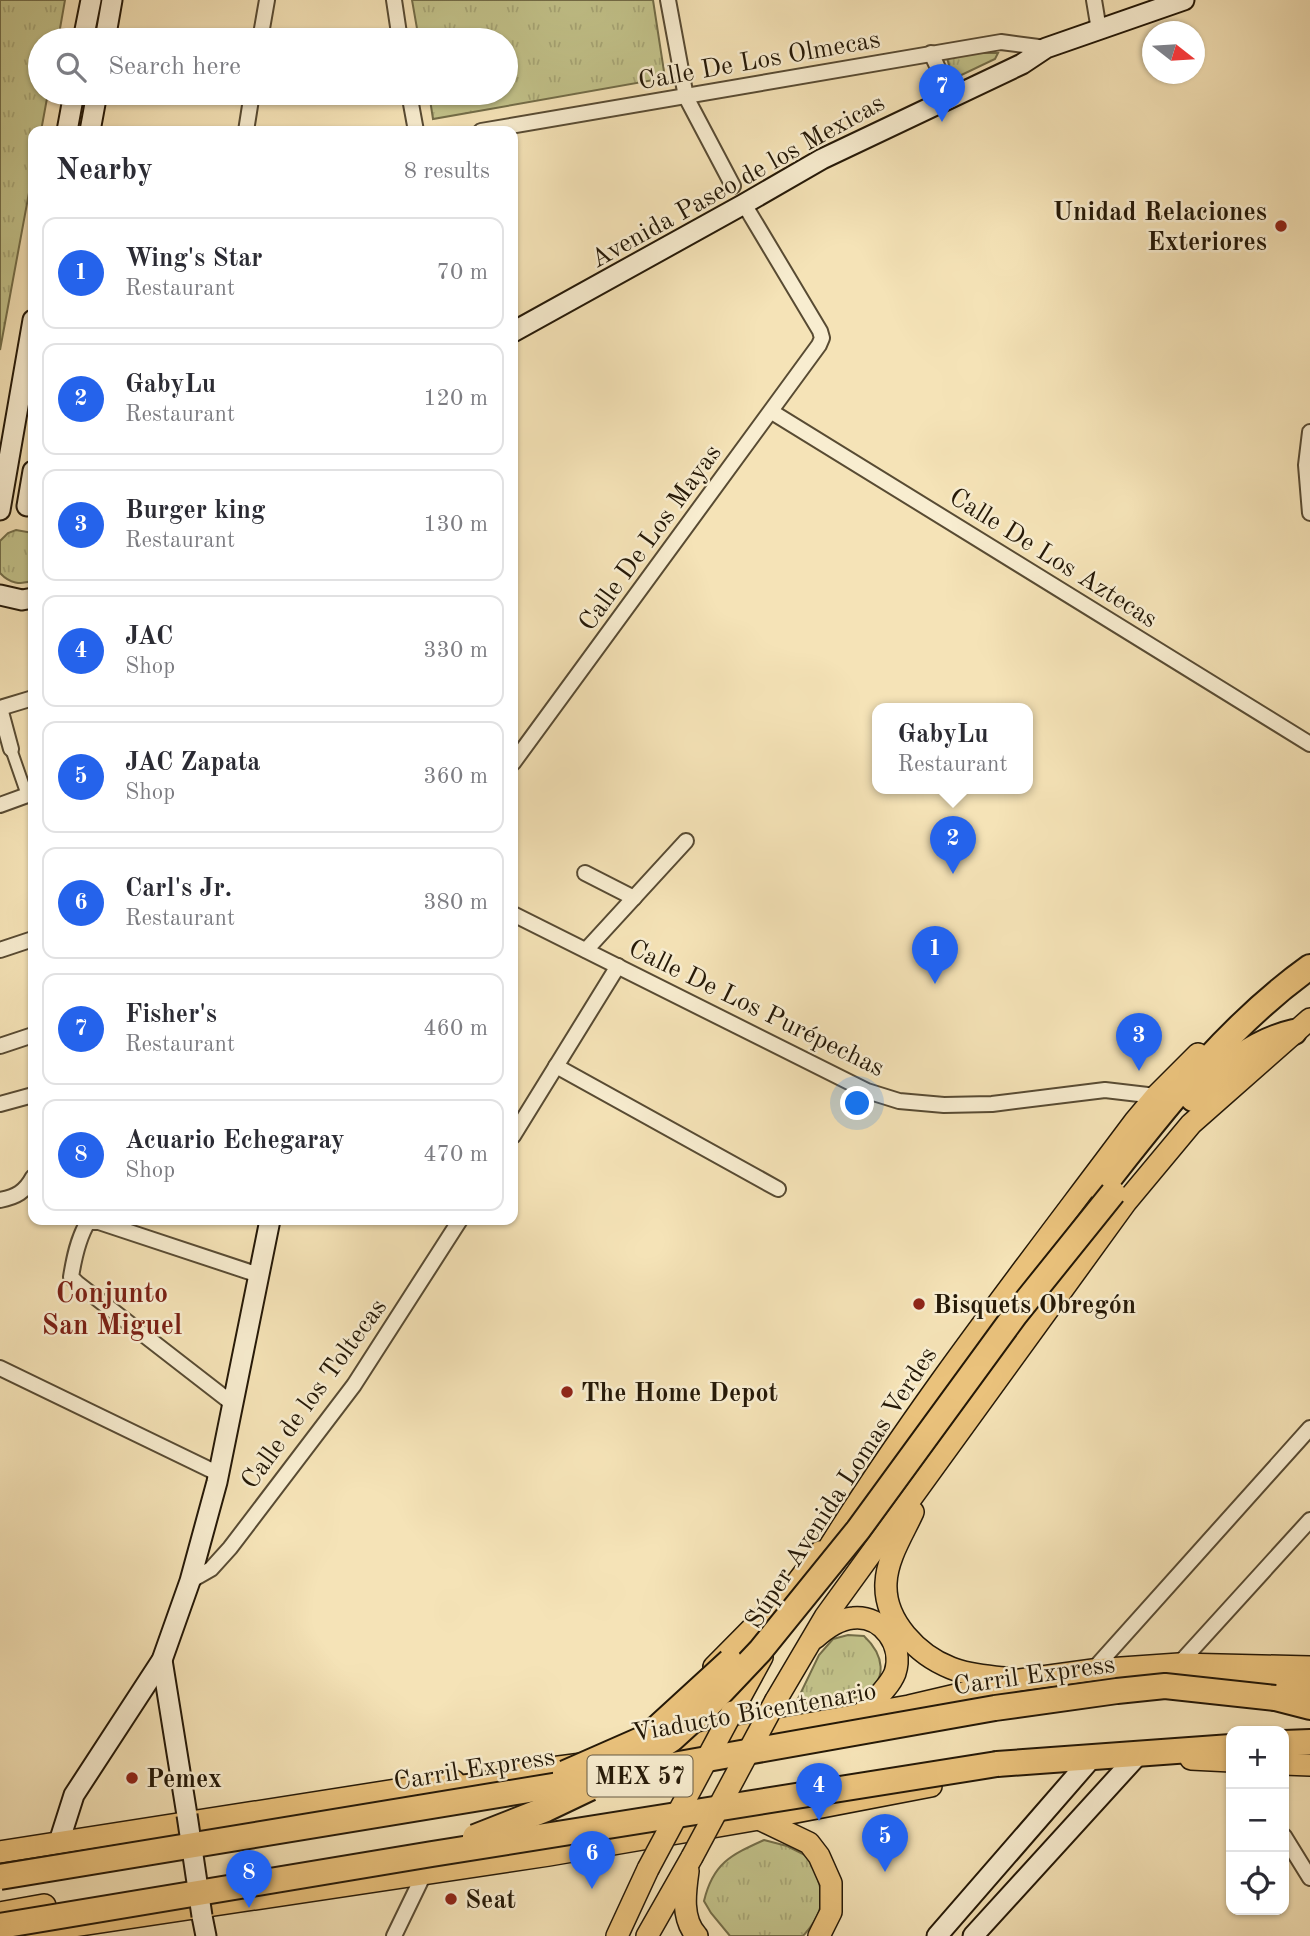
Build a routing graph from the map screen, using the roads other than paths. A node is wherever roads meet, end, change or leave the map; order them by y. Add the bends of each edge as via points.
1 (91, 0) edge
2 (112, 0) edge
3 (267, 0) edge
4 (394, 0) edge
5 (668, 0) edge
6 (1094, 0) edge
7 (1184, 0) edge
8 (85, 28) edge
9 (107, 28) edge
10 (262, 28) edge
11 (398, 28) edge
12 (1099, 30) junction
13 (1046, 48) junction
14 (931, 53) junction
15 (951, 96) junction
16 (686, 97) junction
17 (72, 105) edge
18 (95, 105) edge
19 (250, 105) edge
20 (411, 105) edge
21 (68, 126) edge
22 (91, 126) edge
23 (247, 126) edge
24 (415, 126) edge
25 (511, 126) edge
26 (733, 186) dead end
27 (744, 204) junction
28 (518, 329) edge
29 (28, 341) edge
30 (772, 412) junction
31 (7, 430) edge
32 (1310, 432) edge
33 (28, 507) edge
34 (0, 510) edge
35 (1310, 513) edge
36 (0, 595) edge
37 (28, 599) edge
38 (28, 700) edge
39 (0, 708) edge
40 (1310, 744) edge
41 (11, 749) joint
42 (518, 756) edge
43 (28, 789) edge
44 (28, 795) edge
45 (0, 805) edge
46 (686, 841) dead end
47 (585, 873) dead end
48 (634, 898) junction
49 (518, 916) edge
50 (28, 941) edge
51 (0, 950) edge
52 (586, 950) junction
53 (1310, 956) edge
54 (618, 966) junction
55 (1310, 967) edge
56 (1302, 1026) edge
57 (28, 1037) edge
58 (0, 1046) edge
59 (556, 1066) junction
60 (28, 1096) edge
61 (1156, 1096) junction
62 (0, 1104) edge
63 (518, 1128) edge
64 (28, 1186) edge
65 (778, 1189) dead end
66 (1107, 1191) junction
67 (0, 1200) edge
68 (86, 1225) edge
69 (108, 1225) edge
70 (269, 1225) edge
71 (457, 1225) edge
72 (259, 1275) junction
73 (0, 1367) edge
74 (233, 1404) junction
75 (1310, 1428) edge
76 (933, 1469) junction
77 (219, 1474) junction
78 (851, 1511) junction
79 (1310, 1520) edge
80 (190, 1581) junction
81 (806, 1647) junction
82 (162, 1660) junction
83 (1310, 1667) edge
84 (1093, 1670) junction
85 (1170, 1677) junction
86 (1020, 1680) junction
87 (1310, 1683) edge
88 (1310, 1693) edge
89 (1310, 1707) edge
90 (860, 1715) junction
91 (1310, 1741) edge
92 (1289, 1744) edge
93 (1289, 1745) edge
94 (1226, 1746) edge
95 (1226, 1746) edge
96 (1310, 1747) edge
97 (1138, 1755) junction
98 (1090, 1760) junction
99 (1226, 1761) edge
100 (1289, 1764) edge
101 (1310, 1765) edge
102 (570, 1769) junction
103 (760, 1819) junction
104 (59, 1842) junction
105 (1289, 1844) edge
106 (0, 1852) edge
107 (0, 1859) edge
108 (691, 1861) junction
109 (428, 1864) junction
110 (0, 1877) edge
111 (1310, 1878) edge
112 (0, 1884) edge
113 (0, 1913) edge
114 (0, 1926) edge
115 (87, 1930) edge
116 (8, 1936) edge
117 (206, 1936) edge
118 (394, 1936) edge
119 (617, 1936) edge
120 (647, 1936) edge
121 (697, 1936) edge
122 (819, 1936) edge
123 (937, 1936) edge
124 (973, 1936) edge

1 - 8 main road
2 - 9 main road
3 - 10 street
4 - 11 street
5 - 16 street
6 - 12 street
7 - 12 main road, Avenida Paseo de los Mexicas
12 - 13 main road, Avenida Paseo de los Mexicas
13 - 14 street, Calle De Los Olmecas via 1000,43
13 - 15 main road, Avenida Paseo de los Mexicas
14 - 15 street
14 - 16 street, Calle De Los Olmecas
15 - 27 main road, Avenida Paseo de los Mexicas via 822,159
16 - 25 street, Calle De Los Olmecas
16 - 26 street
17 - 21 main road
18 - 22 main road
19 - 23 street
20 - 24 street
27 - 28 main road, Avenida Paseo de los Mexicas
27 - 30 street, Calle De Los Mayas via 822,338
29 - 31 main road
30 - 40 street, Calle De Los Aztecas
30 - 42 street, Calle De Los Mayas
31 - 34 main road
32 - 35 street via 1306,466
33 - 34 main road
36 - 37 main road
38 - 39 street
39 - 41 street
41 - 43 street
44 - 45 street
46 - 48 street
47 - 48 street
48 - 52 street
49 - 52 street, Calle De Los Purépechas
50 - 51 street
52 - 54 street, Calle De Los Purépechas
53 - 61 main road, Súper Avenida Lomas Verdes via 1259,996
54 - 59 street
54 - 61 street, Calle De Los Purépechas via 867,1091 899,1101 992,1104 1105,1090
55 - 66 highway via 1227,1037 1171,1101
56 - 66 highway via 1230,1063
56 - 76 main road via 1191,1124 1126,1202
57 - 58 street
59 - 63 street
59 - 65 street
60 - 62 street
61 - 78 main road, Súper Avenida Lomas Verdes via 974,1336
64 - 67 street via 17,1196
66 - 102 highway, bridge via 1055,1248 781,1614 648,1737
66 - 109 highway, bridge via 858,1531 760,1651 706,1708 672,1739 621,1773
68 - 74 street via 71,1277
69 - 72 street
70 - 72 main road
71 - 80 street, Calle de los Toltecas via 354,1385 230,1548 211,1569
72 - 74 main road
73 - 77 street
74 - 77 main road
75 - 84 street
76 - 81 main road
76 - 86 main road via 891,1560 886,1583 897,1623 917,1648 951,1668
77 - 80 main road
78 - 102 main road via 796,1585 677,1702 639,1733
78 - 119 main road, Súper Avenida Lomas Verdes, bridge via 754,1670
79 - 85 street
80 - 82 main road
81 - 90 main road via 823,1631 853,1618 869,1619 886,1630 897,1651 895,1672
81 - 108 main road, bridge
82 - 104 main road via 74,1795
82 - 117 main road, bridge
83 - 85 main road
84 - 85 main road
84 - 86 main road
85 - 87 highway
85 - 89 highway, bridge
85 - 102 highway, Viaducto Bicentenario, bridge via 1070,1688
85 - 110 highway, Carril Express, bridge via 583,1781
86 - 90 main road
88 - 112 highway, MEX 57 via 1112,1698
90 - 102 main road
91 - 92 highway
93 - 96 highway
94 - 109 highway, bridge via 997,1764
95 - 113 highway, MEX 57 via 1130,1742 800,1784
97 - 98 main road
97 - 99 main road
97 - 124 main road
98 - 103 main road
98 - 123 main road
100 - 101 main road
102 - 104 main road via 445,1782
102 - 107 highway, Viaducto Bicentenario
103 - 109 main road
103 - 122 main road via 808,1843 819,1856 831,1883 831,1912
104 - 106 main road
105 - 111 street
108 - 120 main road
108 - 121 main road via 685,1907
109 - 114 highway, bridge
109 - 115 main road
109 - 118 street
115 - 116 main road

